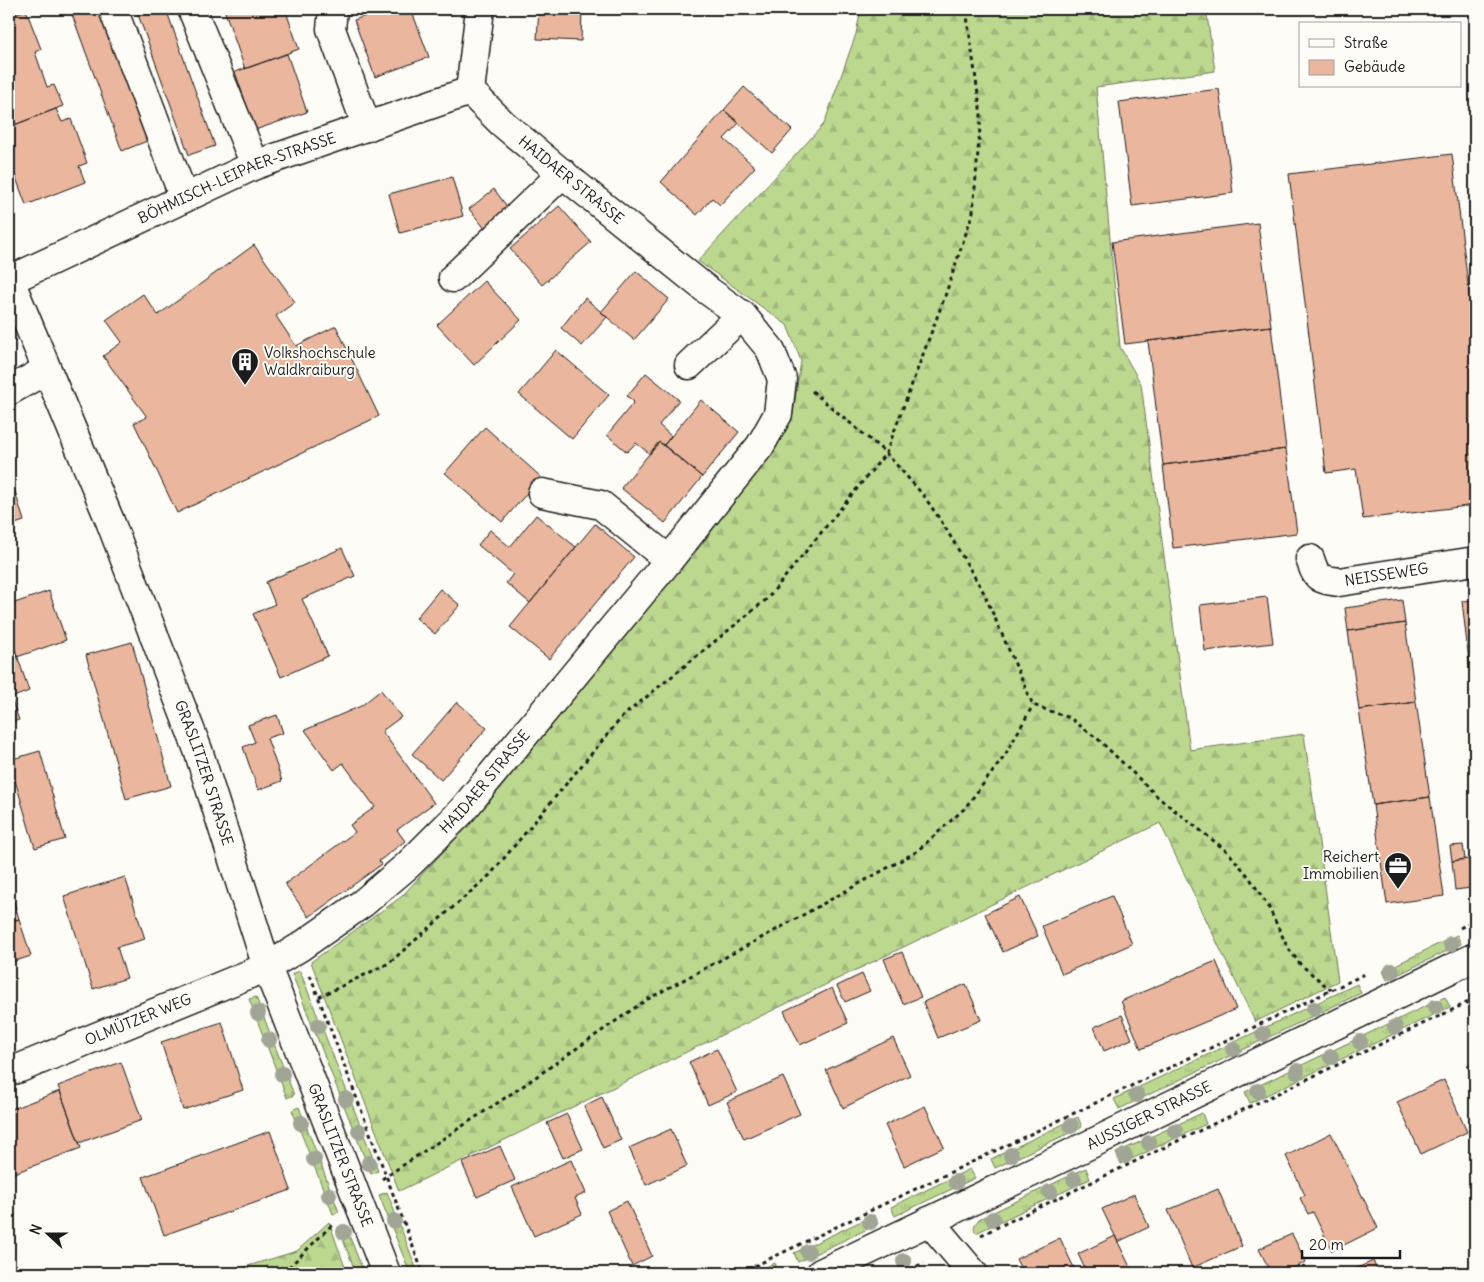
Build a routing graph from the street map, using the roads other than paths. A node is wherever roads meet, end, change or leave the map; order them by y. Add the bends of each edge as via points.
1 (113, 9) edge
2 (192, 9) edge
3 (333, 9) edge
4 (480, 9) edge
5 (470, 91) junction
6 (367, 127) junction
7 (255, 166) junction
8 (563, 174) junction
9 (184, 198) junction
10 (453, 278) dead end
11 (9, 279) edge
12 (742, 315) junction
13 (689, 365) dead end
14 (46, 370) junction
15 (9, 391) edge
16 (542, 493) dead end
17 (1310, 559) dead end
18 (669, 560) junction
19 (1475, 562) edge
20 (1475, 957) edge
21 (267, 966) junction
22 (9, 1071) edge
23 (929, 1221) junction
24 (386, 1273) edge
25 (821, 1273) edge
26 (973, 1273) edge

1 - 9 street
2 - 7 street
3 - 6 street via 331,29
4 - 5 street
5 - 6 street, BÖHMISCH-LEIPAER-STRASSE
5 - 8 street, HAIDAER STRASSE via 502,123
6 - 7 street, BÖHMISCH-LEIPAER-STRASSE
7 - 9 street, BÖHMISCH-LEIPAER-STRASSE
8 - 10 street
8 - 12 street, HAIDAER STRASSE
9 - 11 street, BÖHMISCH-LEIPAER-STRASSE
11 - 14 street, GRASLITZER STRASSE
12 - 13 street
12 - 18 street, HAIDAER STRASSE via 770,348 782,379 778,414 760,446
14 - 15 street
14 - 21 street, GRASLITZER STRASSE via 110,521 198,750
16 - 18 street via 601,505
17 - 19 street, NEISSEWEG via 1316,574 1323,580 1339,582
18 - 21 street, HAIDAER STRASSE via 461,812 408,865 363,903
20 - 23 street, AUSSIGER STRASSE
21 - 22 street, OLMÜTZER WEG
21 - 24 street, GRASLITZER STRASSE
23 - 25 street, AUSSIGER STRASSE
23 - 26 street

